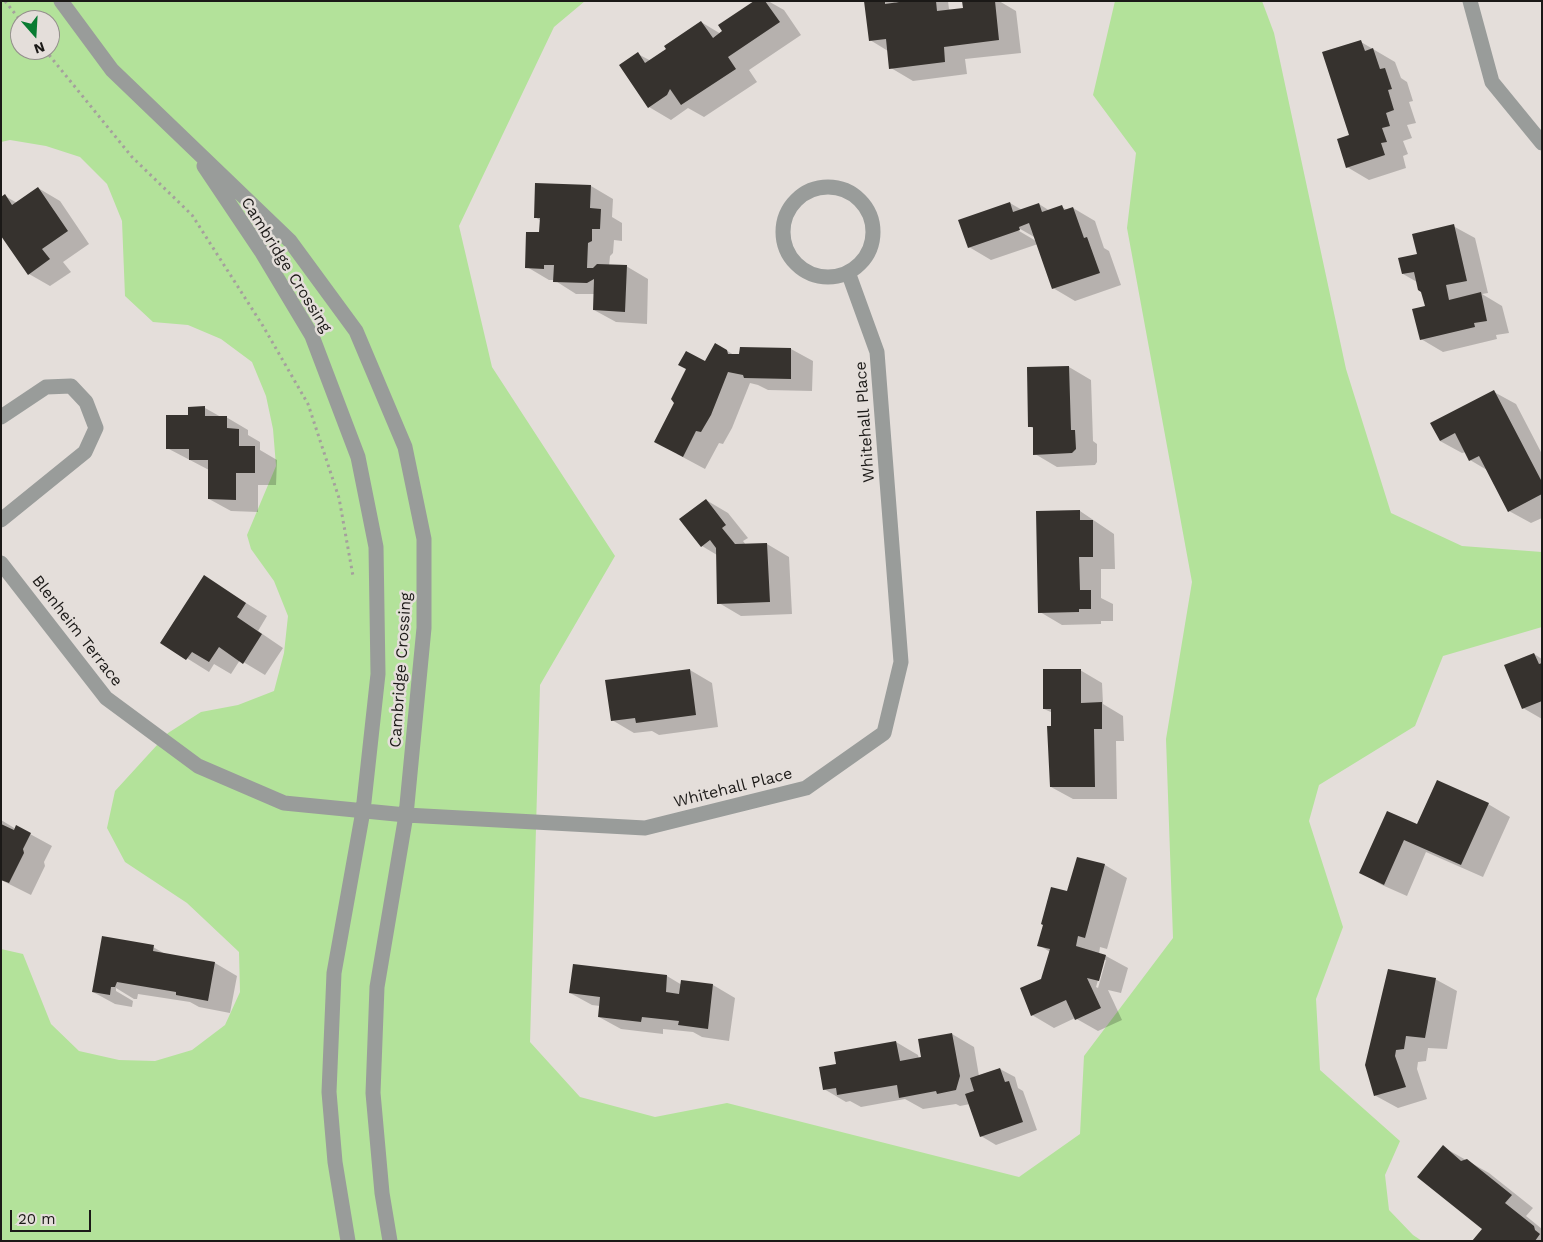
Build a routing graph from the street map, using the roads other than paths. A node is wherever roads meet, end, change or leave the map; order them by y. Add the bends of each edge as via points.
1 (61, 1) edge
2 (1470, 1) edge
3 (1542, 142) edge
4 (189, 144) junction
5 (848, 272) junction
6 (1, 417) edge
7 (1, 520) edge
8 (1, 562) edge
9 (363, 811) junction
10 (406, 815) junction
11 (348, 1241) edge
12 (390, 1241) edge

1 - 4 street, Cambridge Crossing via 112,70
2 - 3 street via 1492,82
4 - 9 street, Cambridge Crossing via 261,251 312,336 358,457 376,547 378,674
4 - 10 street, Cambridge Crossing via 290,241 356,331 405,447 424,538 424,618
5 - 5 street via 818,276 804,270 792,259 785,246 783,230 786,215 794,202 807,192 821,187 836,187 861,200 869,212 873,240 868,253
5 - 10 street, Whitehall Place via 877,352 880,390 901,662 884,733 806,788 645,828
6 - 7 street via 46,387 70,386 86,402 96,428 85,452
8 - 9 street, Blenheim Terrace via 106,698 198,766 284,803
9 - 10 street, Blenheim Terrace
9 - 11 street, Cambridge Crossing via 334,972 329,1092 335,1162
10 - 12 street, Cambridge Crossing via 377,987 373,1093

